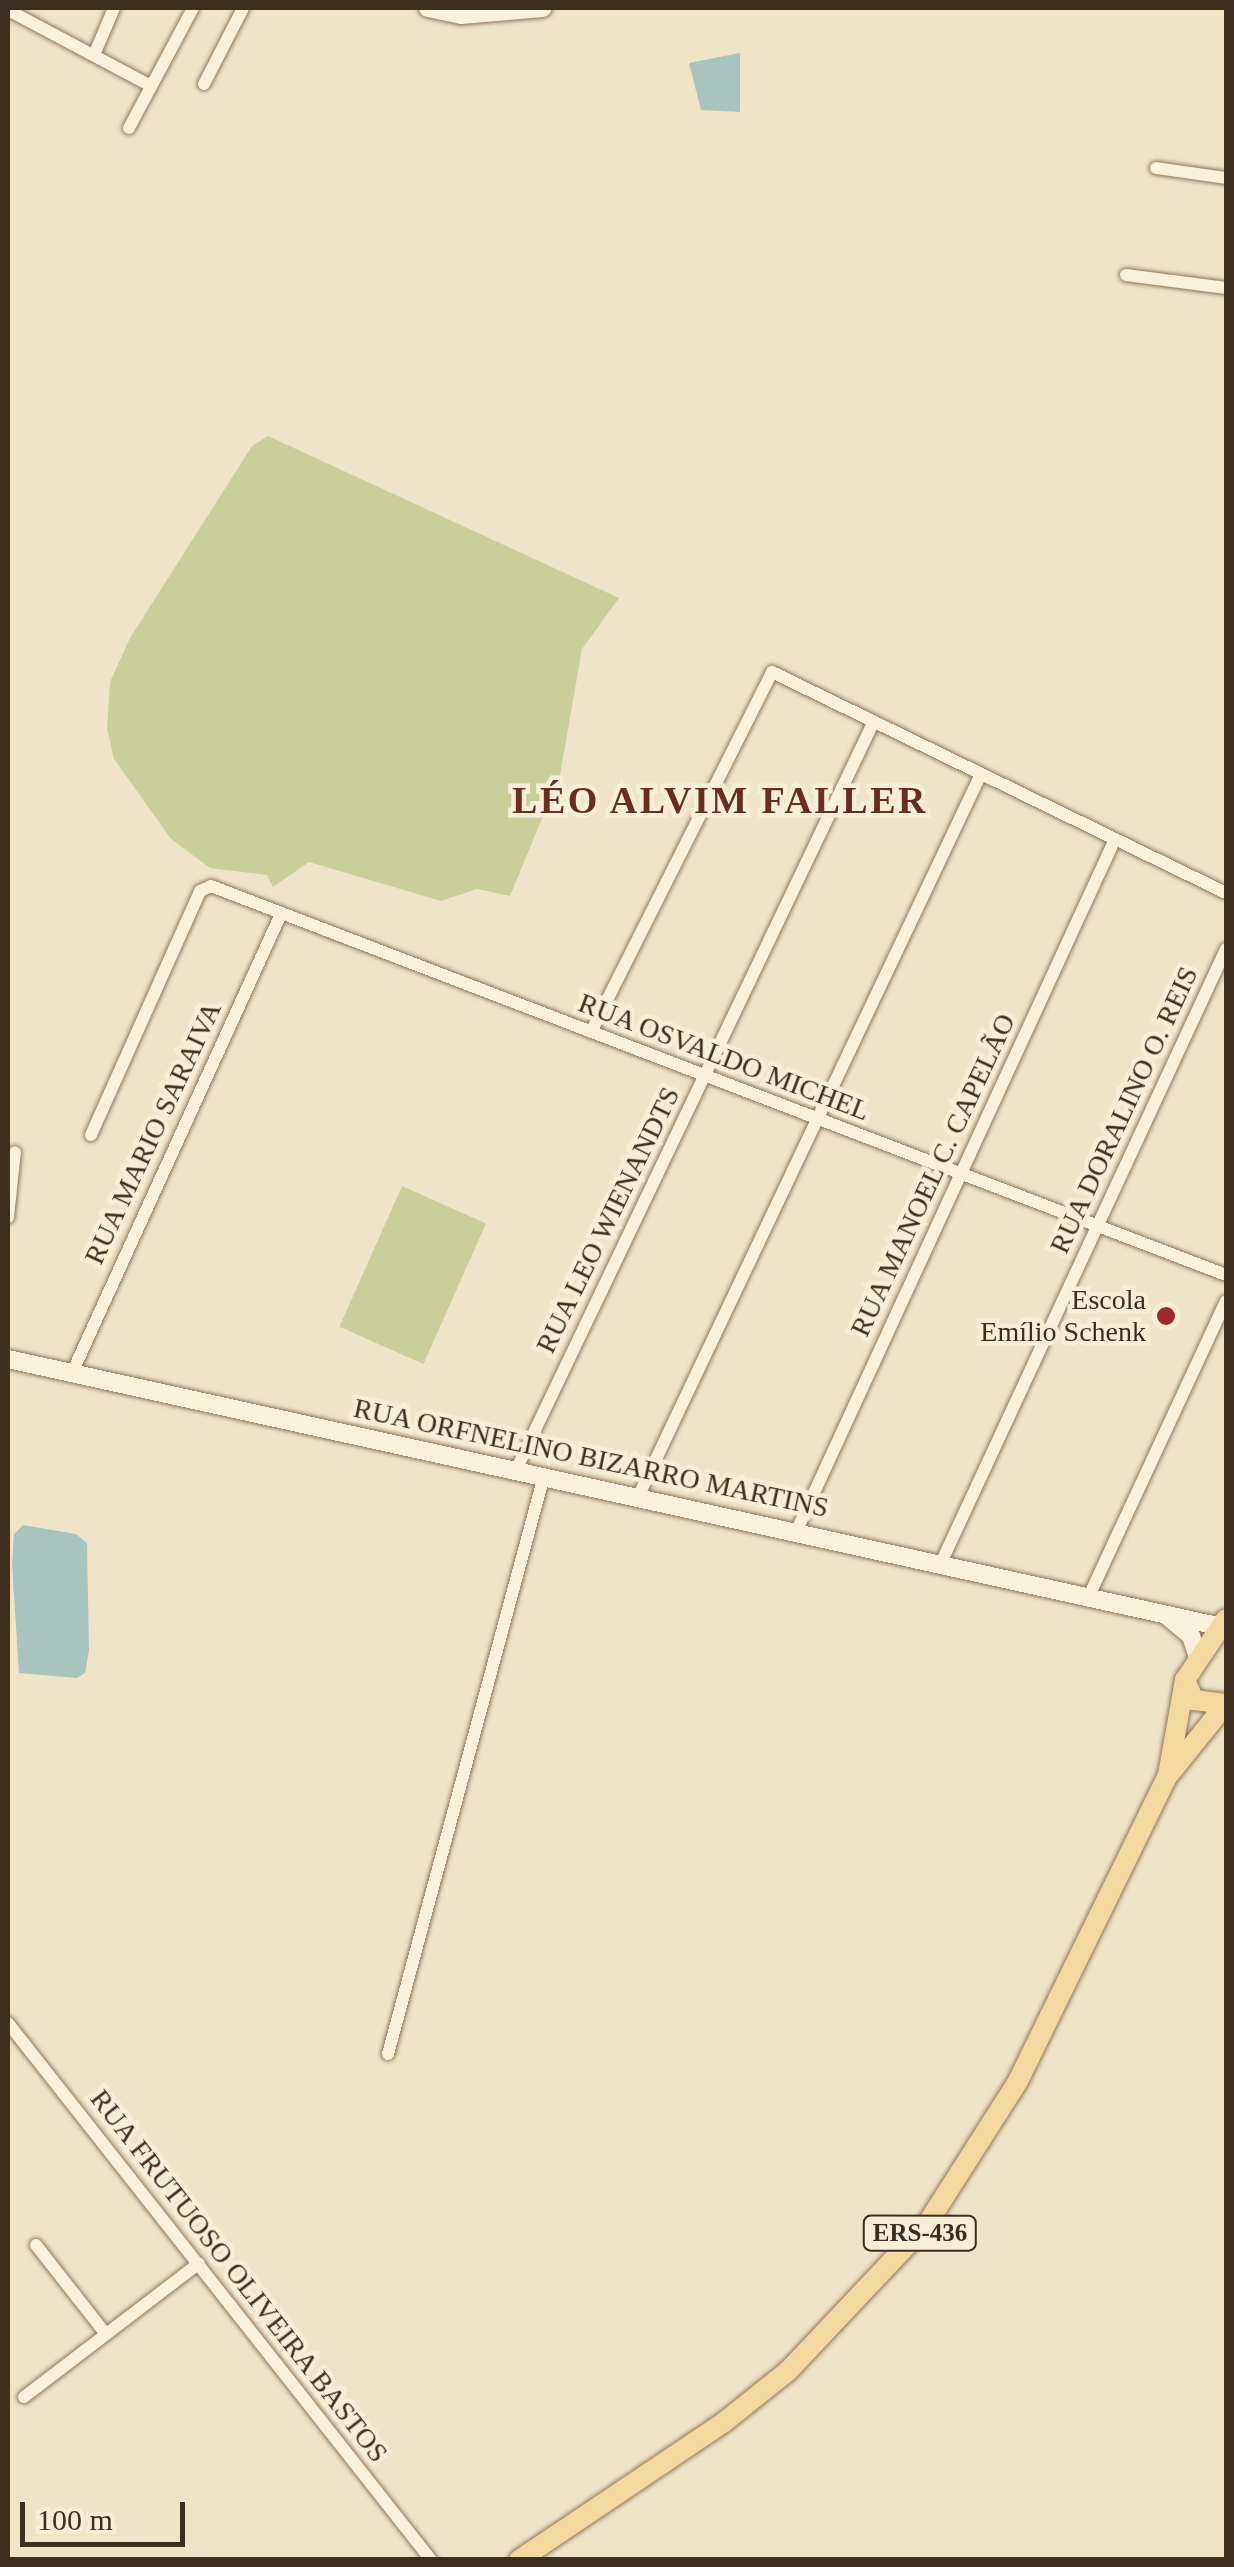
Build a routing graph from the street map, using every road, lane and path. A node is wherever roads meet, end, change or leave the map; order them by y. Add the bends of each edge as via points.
1 (114, 8) edge
2 (193, 8) edge
3 (243, 8) edge
4 (428, 8) edge
5 (543, 8) edge
6 (8, 10) edge
7 (94, 55) junction
8 (204, 84) dead end
9 (151, 86) junction
10 (129, 128) dead end
11 (1156, 168) dead end
12 (1226, 178) edge
13 (1126, 275) dead end
14 (1226, 288) edge
15 (874, 721) junction
16 (981, 774) junction
17 (1115, 839) junction
18 (1226, 893) edge
19 (281, 914) junction
20 (1226, 949) edge
21 (591, 1032) junction
22 (704, 1076) junction
23 (817, 1119) junction
24 (91, 1134) dead end
25 (15, 1152) dead end
26 (961, 1174) junction
27 (8, 1217) edge
28 (1098, 1226) junction
29 (1226, 1276) edge
30 (1226, 1301) edge
31 (8, 1358) edge
32 (72, 1372) junction
33 (516, 1470) junction
34 (544, 1476) junction
35 (638, 1497) junction
36 (796, 1532) junction
37 (940, 1563) junction
38 (1089, 1596) junction
39 (1162, 1612) junction
40 (1224, 1624) edge
41 (1197, 1654) junction
42 (1185, 1680) junction
43 (1226, 1704) edge
44 (1167, 1777) junction
45 (8, 2023) edge
46 (388, 2054) dead end
47 (36, 2245) dead end
48 (199, 2263) junction
49 (105, 2333) junction
50 (24, 2397) dead end
51 (432, 2560) edge
52 (519, 2560) edge

1 - 7 street
2 - 9 street
3 - 8 street
4 - 5 street via 461,16
6 - 7 street
7 - 9 street
9 - 10 street
11 - 12 street
13 - 14 street
15 - 16 street
15 - 21 street via 772,672
15 - 22 street, RUA LEO WIENANDTS
16 - 17 street
16 - 23 street
17 - 18 street
17 - 26 street, RUA MANOEL C. CAPELÃO
19 - 21 street, RUA OSVALDO MICHEL
19 - 24 street, RUA OSVALDO MICHEL via 204,886
19 - 32 street, RUA MARIO SARAIVA
20 - 28 street, RUA DORALINO O. REIS
21 - 22 street, RUA OSVALDO MICHEL
22 - 23 street, RUA OSVALDO MICHEL
22 - 33 street, RUA LEO WIENANDTS
23 - 26 street, RUA OSVALDO MICHEL
23 - 35 street
25 - 27 street
26 - 28 street, RUA OSVALDO MICHEL
26 - 36 street, RUA MANOEL C. CAPELÃO
28 - 29 street, RUA OSVALDO MICHEL
28 - 37 street, RUA DORALINO O. REIS
30 - 38 street
31 - 32 street, RUA ORFNELINO BIZARRO MARTINS
32 - 33 street, RUA ORFNELINO BIZARRO MARTINS
33 - 34 street, RUA ORFNELINO BIZARRO MARTINS
34 - 35 street, RUA ORFNELINO BIZARRO MARTINS
34 - 46 street
35 - 36 street, RUA ORFNELINO BIZARRO MARTINS
36 - 37 street, RUA ORFNELINO BIZARRO MARTINS
37 - 38 street, RUA ORFNELINO BIZARRO MARTINS
38 - 39 street, RUA ORFNELINO BIZARRO MARTINS
39 - 40 street, RUA ORFNELINO BIZARRO MARTINS
39 - 41 street via 1191,1636
40 - 41 main road, ERS-436
41 - 42 main road, ERS-436
42 - 43 main road via 1194,1700
42 - 44 main road, ERS-436
43 - 44 main road, ERS-436
44 - 52 main road, ERS-436 via 1010,2096 954,2189 904,2252 844,2318 749,2402
45 - 48 street, RUA FRUTUOSO OLIVEIRA BASTOS
47 - 49 street
48 - 49 street
48 - 51 street, RUA FRUTUOSO OLIVEIRA BASTOS
49 - 50 street

